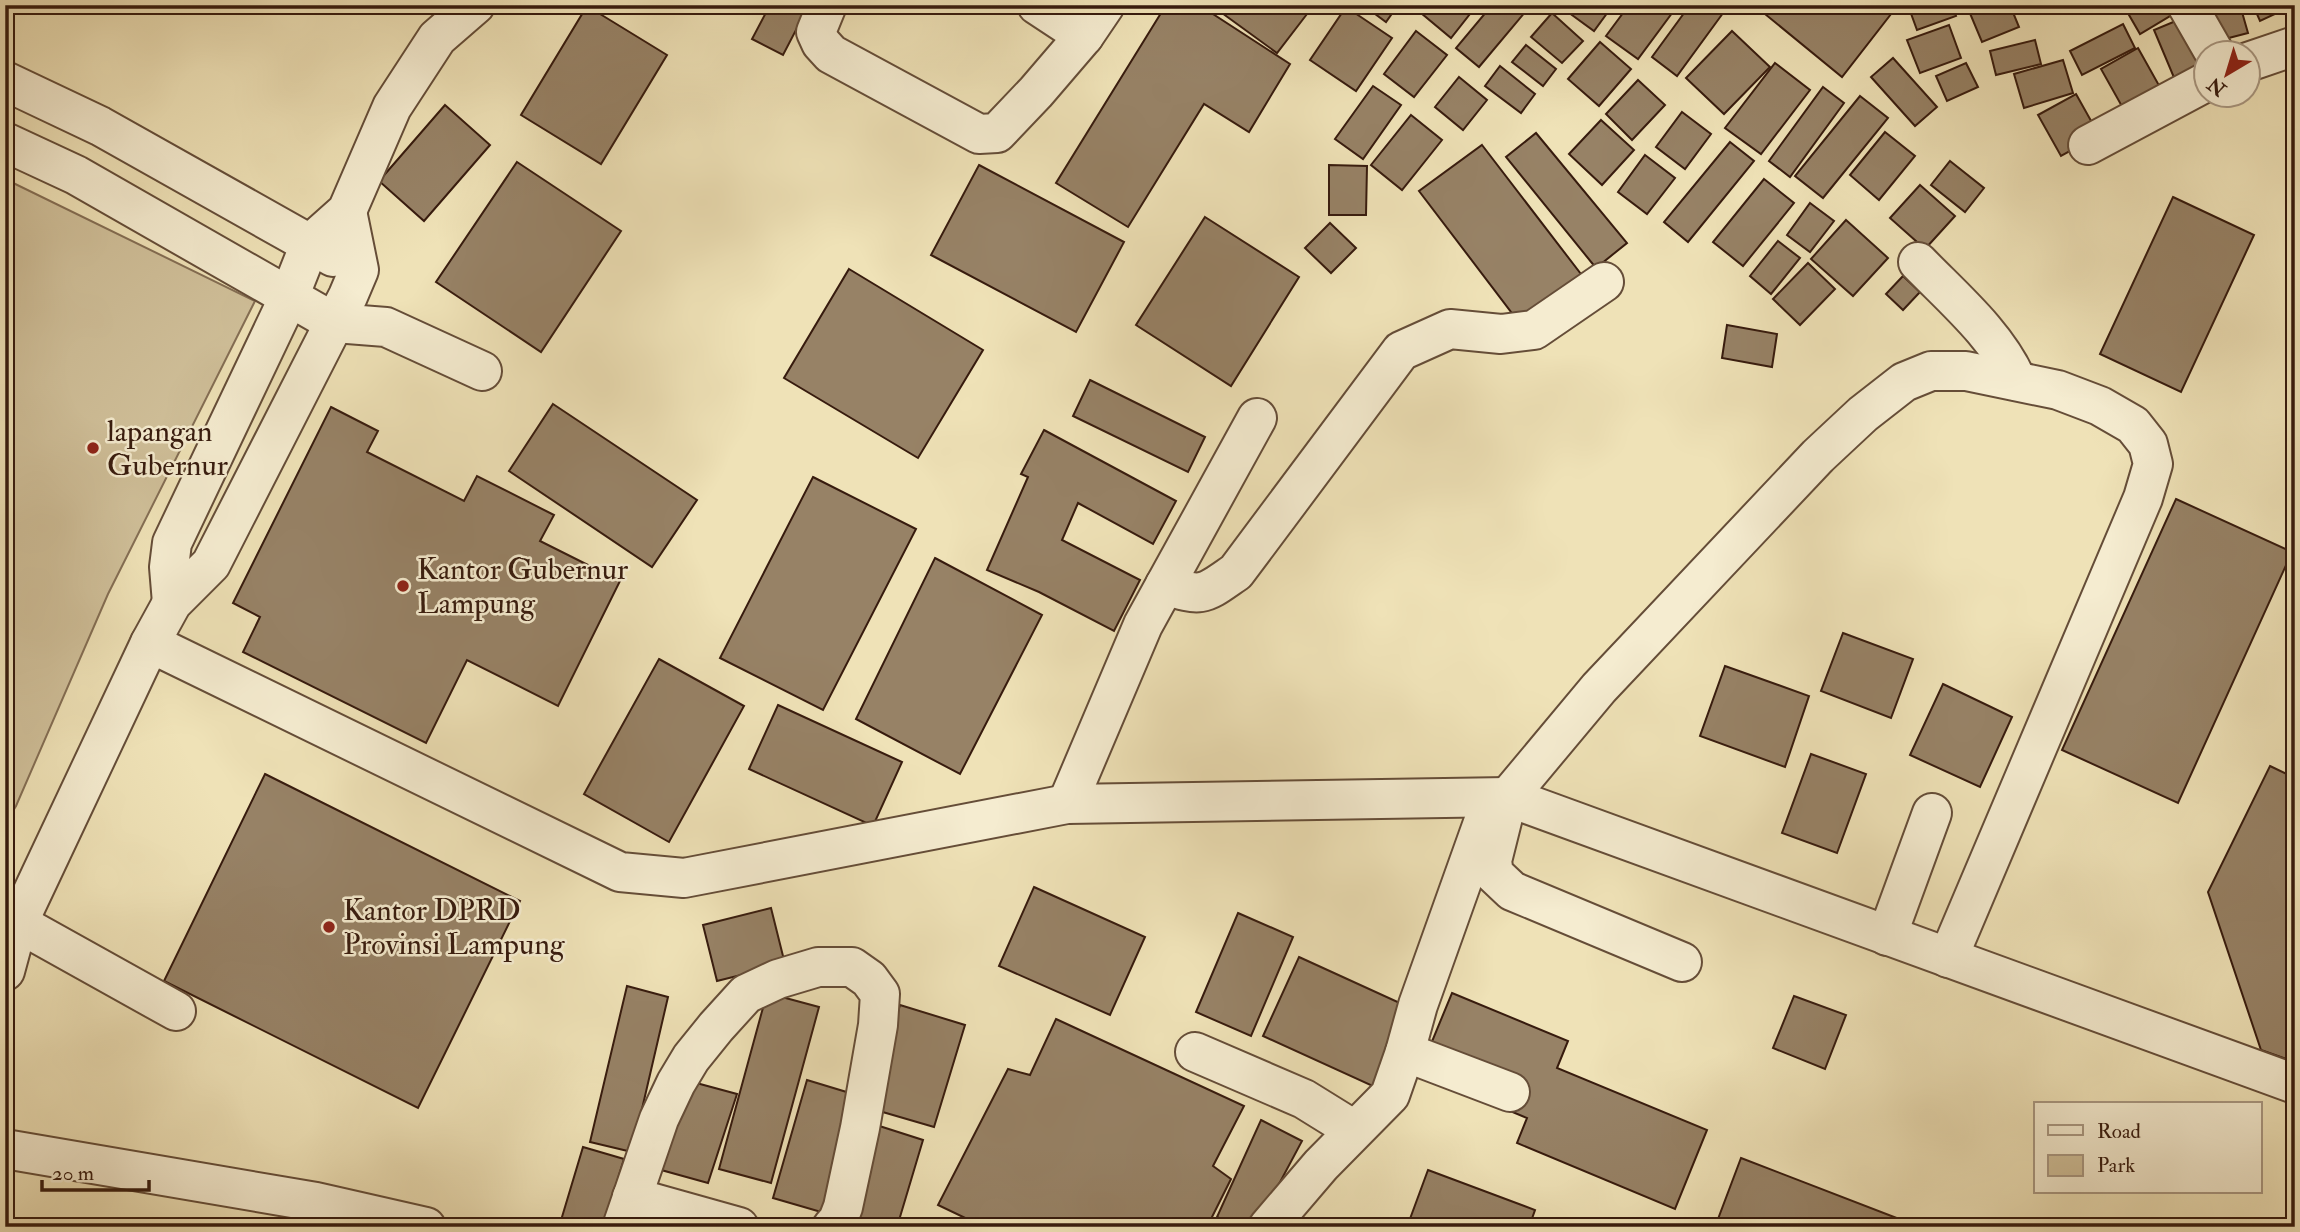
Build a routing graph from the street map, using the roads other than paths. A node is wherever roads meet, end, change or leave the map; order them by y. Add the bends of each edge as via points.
1 (475, 5) edge
2 (827, 5) edge
3 (1037, 5) edge
4 (1105, 5) edge
5 (2187, 5) edge
6 (1084, 36) junction
7 (2206, 38) edge
8 (2295, 46) edge
9 (2262, 57) edge
10 (5, 81) edge
11 (2192, 89) edge
12 (5, 142) edge
13 (2088, 145) dead end
14 (347, 211) junction
15 (310, 244) junction
16 (1918, 262) dead end
17 (359, 270) junction
18 (1604, 282) dead end
19 (289, 297) junction
20 (335, 323) junction
21 (386, 327) junction
22 (482, 371) dead end
23 (2017, 381) junction
24 (1257, 418) dead end
25 (1165, 584) junction
26 (172, 603) junction
27 (150, 643) junction
28 (1500, 797) junction
29 (1067, 804) junction
30 (1932, 813) dead end
31 (18, 923) junction
32 (1887, 936) junction
33 (1948, 958) junction
34 (1682, 962) dead end
35 (5, 971) edge
36 (176, 1011) dead end
37 (1195, 1052) dead end
38 (1405, 1052) junction
39 (2295, 1084) edge
40 (1510, 1092) dead end
41 (1354, 1130) junction
42 (5, 1149) edge
43 (627, 1212) edge
44 (316, 1214) edge
45 (426, 1227) edge
46 (739, 1227) edge
47 (832, 1227) edge
48 (1268, 1227) edge

1 - 14 street via 437,38 392,107
2 - 6 street via 816,32 831,54 979,134 997,133
3 - 6 street
4 - 6 street
5 - 7 street
8 - 9 street
10 - 15 street via 100,126
11 - 13 street
12 - 19 street via 76,175
14 - 15 street
14 - 17 street
15 - 17 street
15 - 19 street
16 - 23 street via 1987,335 2009,362
17 - 20 street
17 - 21 street
18 - 25 street via 1534,330 1501,334 1450,329 1401,351 1236,572 1205,593
19 - 20 street
19 - 26 street via 172,543
20 - 21 street
20 - 26 street via 211,564
21 - 22 street
23 - 28 street via 1966,371 1931,371 1904,382 1863,414 1818,456
23 - 33 street via 2058,390 2133,425 2148,444 2153,464 2143,498
24 - 25 street
25 - 29 street
26 - 27 street
27 - 29 street via 620,872 684,878
27 - 31 street
28 - 29 street
28 - 32 street
28 - 34 street via 1492,861 1501,883
28 - 38 street via 1418,1005
30 - 32 street
31 - 35 street
31 - 36 street
32 - 33 street
33 - 39 street
37 - 41 street via 1304,1099
38 - 40 street
38 - 41 street via 1390,1095
41 - 48 street
42 - 44 street
43 - 46 street
43 - 47 street via 676,1083 747,994 818,967 852,967 880,994 860,1128 846,1194
44 - 45 street

